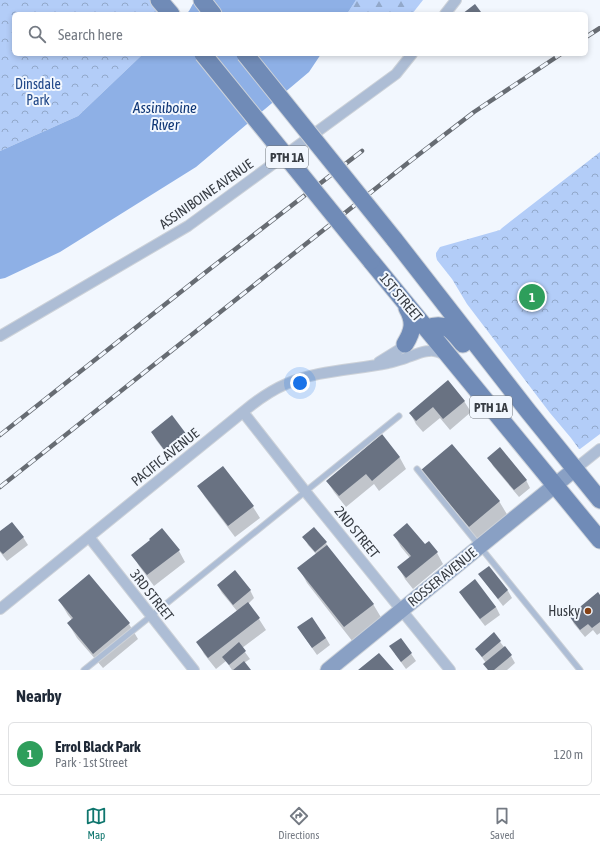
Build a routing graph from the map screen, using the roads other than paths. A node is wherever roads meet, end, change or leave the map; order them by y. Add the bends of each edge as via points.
1 (160, 0) edge
2 (202, 0) edge
3 (456, 0) edge
4 (169, 12) edge
5 (211, 12) edge
6 (447, 12) edge
7 (205, 56) edge
8 (247, 56) edge
9 (410, 56) edge
10 (401, 297) junction
11 (427, 328) junction
12 (0, 336) edge
13 (405, 344) junction
14 (457, 364) junction
15 (368, 367) junction
16 (528, 411) junction
17 (242, 412) junction
18 (399, 416) dead end
19 (600, 449) edge
20 (417, 469) dead end
21 (575, 469) junction
22 (556, 485) junction
23 (305, 491) junction
24 (600, 500) edge
25 (89, 537) junction
26 (600, 540) edge
27 (480, 546) junction
28 (0, 610) edge
29 (402, 610) junction
30 (151, 616) junction
31 (84, 670) edge
32 (194, 670) edge
33 (328, 670) edge
34 (450, 670) edge
35 (580, 670) edge

1 - 4 main road
2 - 5 main road
3 - 6 street
7 - 10 main road, 1ST STREET / PTH 1A, bridge
8 - 16 main road, 1ST STREET / PTH 1A, bridge
9 - 12 street, ASSINIBOINE AVENUE via 396,74 188,226
10 - 11 main road, 1ST STREET / PTH 1A
10 - 13 main road via 412,323 410,336
11 - 13 street, PACIFIC AVENUE
11 - 14 main road, 1ST STREET / PTH 1A
11 - 16 main road via 438,325 448,327 488,375
13 - 15 street, PACIFIC AVENUE
14 - 15 street, PACIFIC AVENUE via 447,356 428,351
14 - 22 main road, 1ST STREET / PTH 1A
15 - 17 street, PACIFIC AVENUE via 331,372 286,384
16 - 21 main road, 1ST STREET / PTH 1A
17 - 23 street, 2ND STREET
17 - 25 street, PACIFIC AVENUE
18 - 23 lane
19 - 21 street
20 - 27 lane
21 - 22 street, ROSSER AVENUE
21 - 24 main road, 1ST STREET / PTH 1A
22 - 26 main road, 1ST STREET / PTH 1A
22 - 27 street, ROSSER AVENUE
23 - 29 street, 2ND STREET
23 - 30 lane
25 - 28 street, PACIFIC AVENUE
25 - 30 street, 3RD STREET
27 - 29 street, ROSSER AVENUE
27 - 35 lane
29 - 33 street, ROSSER AVENUE
29 - 34 street, 2ND STREET
30 - 31 lane
30 - 32 street, 3RD STREET

